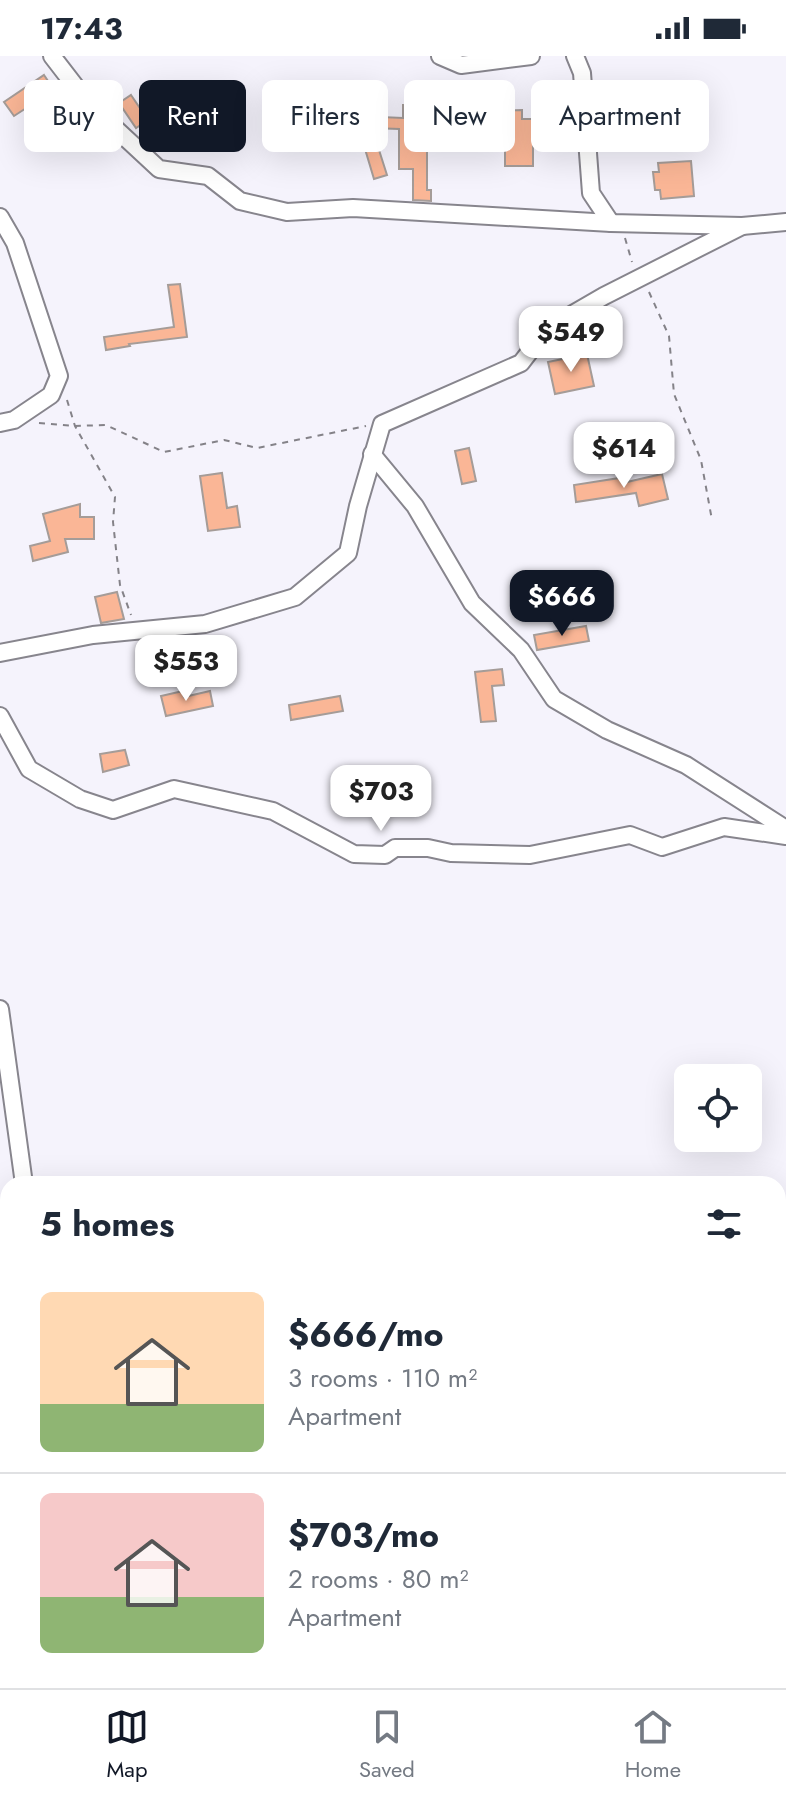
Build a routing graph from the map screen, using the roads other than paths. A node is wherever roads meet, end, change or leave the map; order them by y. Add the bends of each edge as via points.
1 (52, 56) edge
2 (440, 56) edge
3 (531, 56) edge
4 (575, 56) edge
5 (0, 217) edge
6 (786, 222) edge
7 (617, 223) junction
8 (742, 226) junction
9 (7, 422) edge
10 (372, 454) junction
11 (0, 653) edge
12 (0, 716) edge
13 (786, 829) edge
14 (786, 836) edge
15 (0, 1009) edge
16 (0, 1018) edge
17 (23, 1176) edge

1 - 7 street via 89,104 159,169 208,176 240,201 287,212 353,208
2 - 3 street via 461,65
4 - 7 street via 582,73 591,193
5 - 9 street via 15,243 59,376 51,395
6 - 8 street
7 - 8 street
8 - 10 street via 547,329 521,363 382,424
10 - 11 street via 348,553 295,597 205,624 93,635
10 - 13 street via 415,506 472,603 521,650 554,699 607,730 686,765
12 - 14 street via 29,769 80,799 113,810 174,789 273,811 354,854 428,848 530,855 630,835 662,847 724,827
15 - 16 street
16 - 17 street

